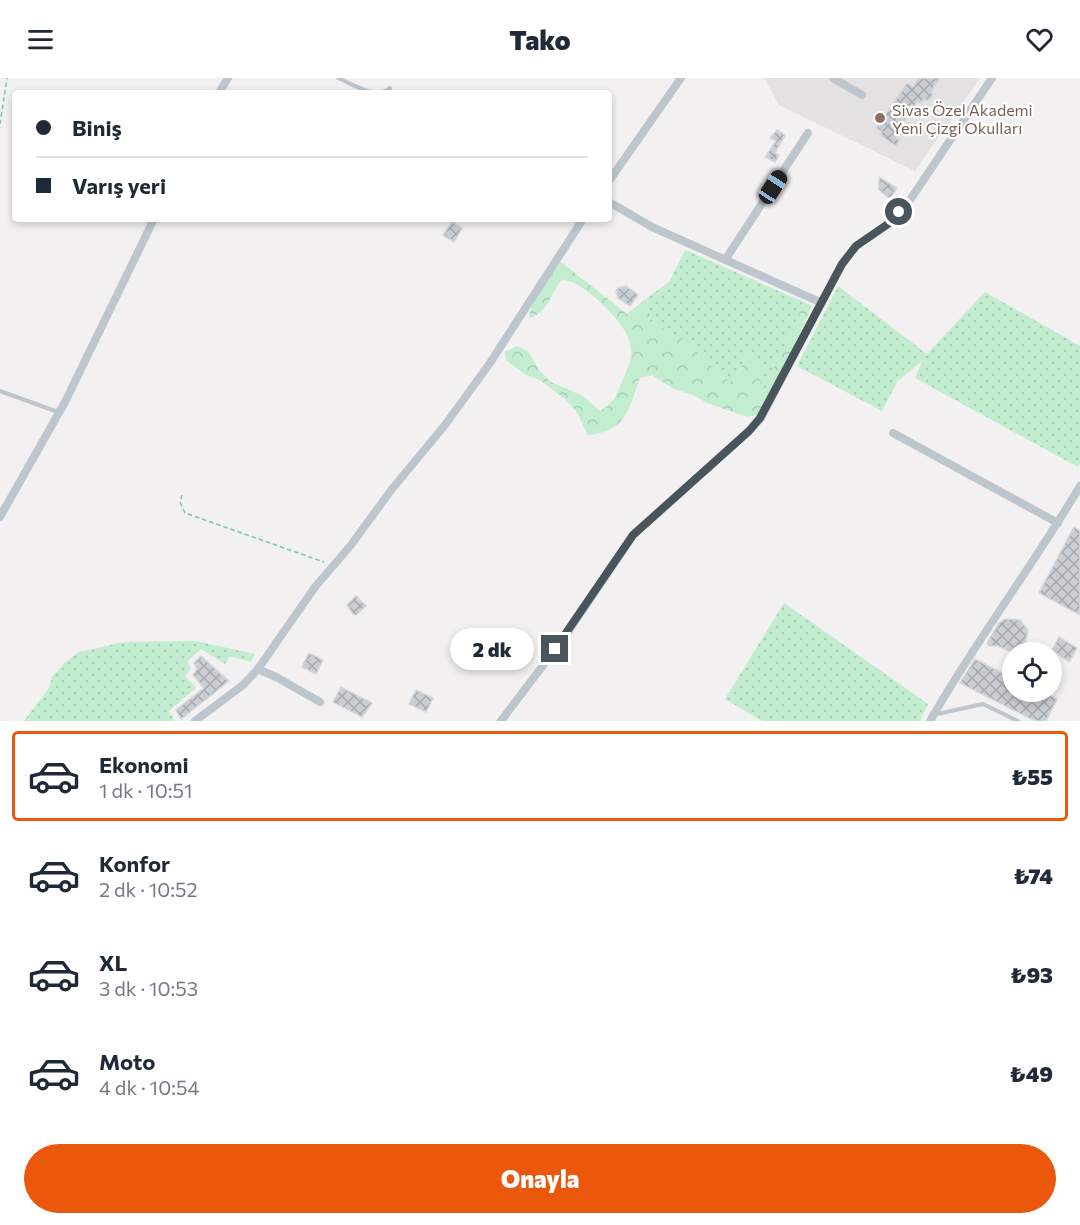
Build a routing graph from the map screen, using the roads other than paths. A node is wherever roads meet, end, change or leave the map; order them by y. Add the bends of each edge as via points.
1 (339, 78) edge
2 (681, 78) edge
3 (833, 78) edge
4 (992, 78) edge
5 (368, 90) edge
6 (862, 95) dead end
7 (808, 133) dead end
8 (612, 177) edge
9 (612, 204) edge
10 (153, 222) edge
11 (581, 222) edge
12 (725, 260) junction
13 (822, 303) junction
14 (0, 390) edge
15 (59, 413) junction
16 (893, 432) dead end
17 (1080, 486) edge
18 (0, 517) edge
19 (1058, 524) junction
20 (258, 669) junction
21 (320, 702) dead end
22 (932, 718) edge
23 (195, 721) edge
24 (501, 721) edge
25 (1018, 721) edge

1 - 5 lane
2 - 8 street
3 - 6 street
4 - 13 street via 910,200 888,224 856,246
7 - 12 street
9 - 12 street
10 - 15 street
11 - 20 street via 484,372 315,587
12 - 13 street
13 - 24 street via 760,418 633,535 566,635
14 - 15 lane
15 - 18 street
16 - 19 street
17 - 19 street
19 - 22 street
20 - 21 street
20 - 23 street
22 - 25 lane via 983,704

